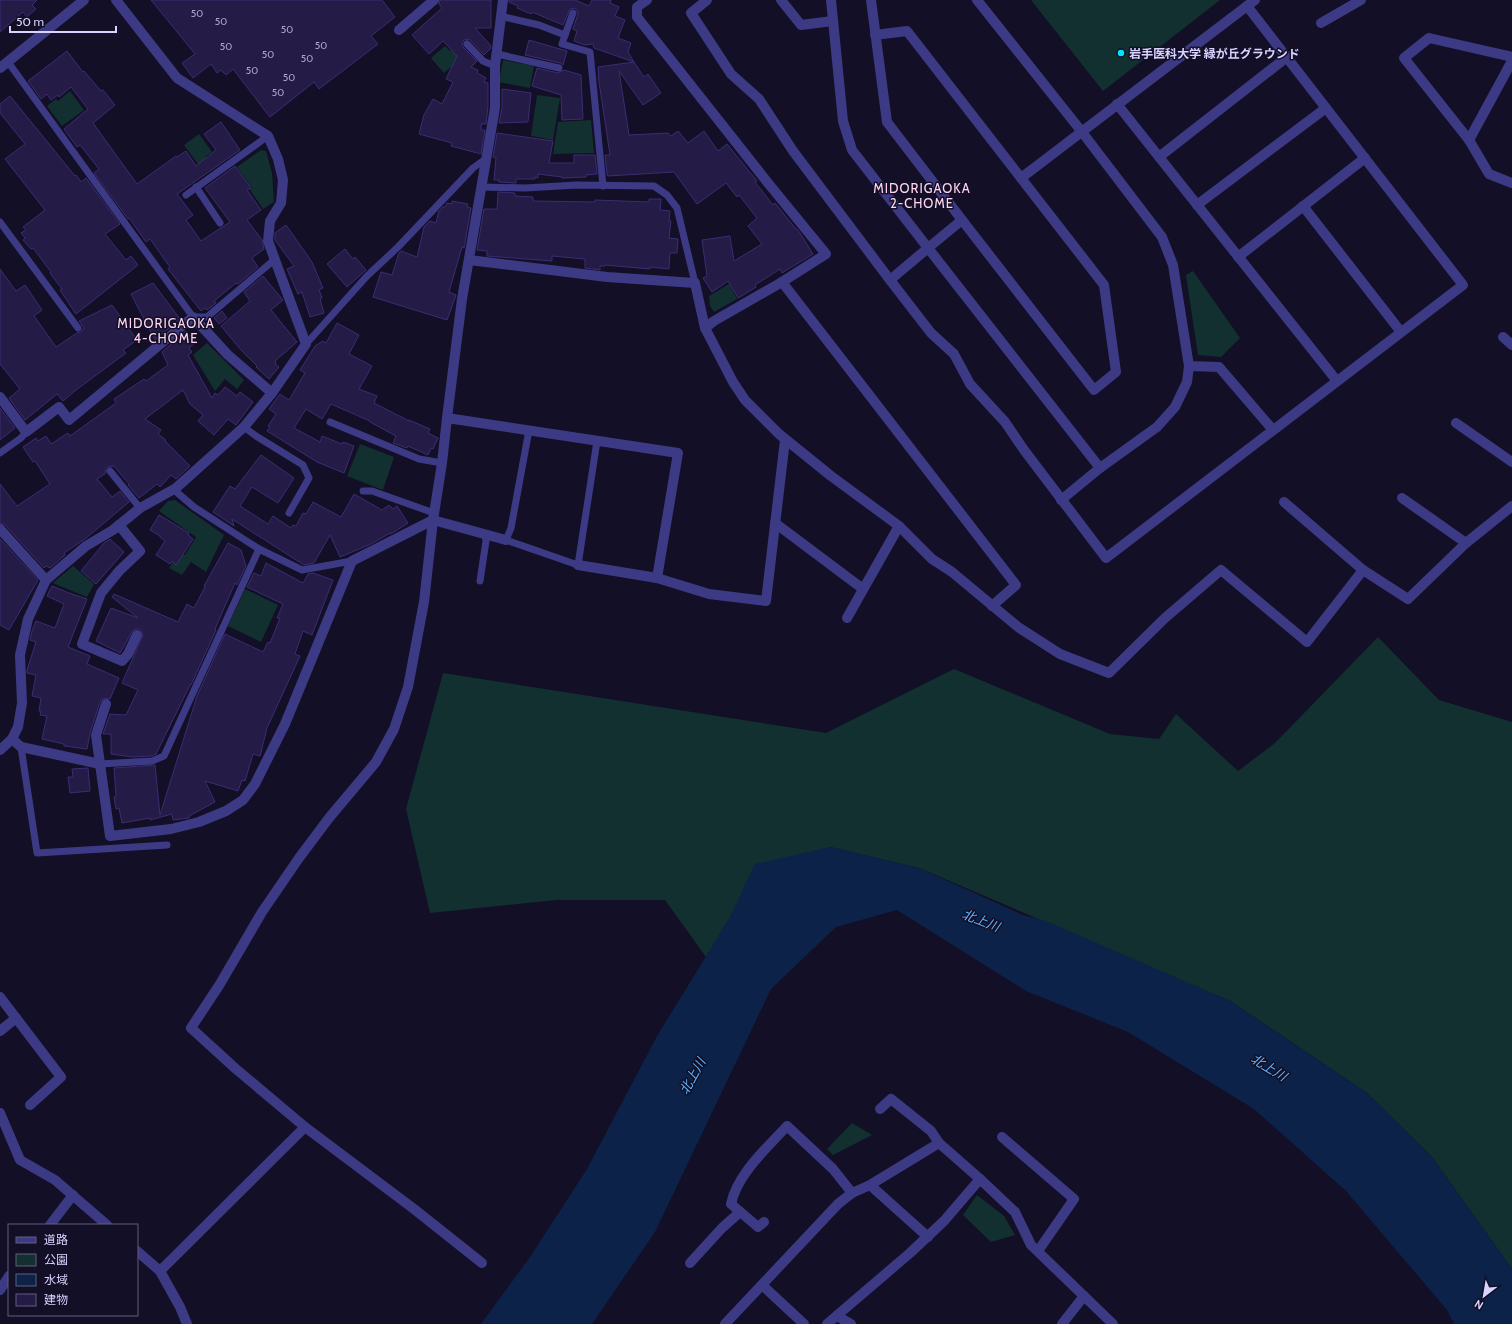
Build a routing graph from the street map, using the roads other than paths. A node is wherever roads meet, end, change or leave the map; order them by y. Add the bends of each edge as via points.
1 (84, 0) edge
2 (116, 0) edge
3 (434, 0) edge
4 (503, 0) edge
5 (647, 0) edge
6 (707, 0) edge
7 (781, 0) edge
8 (831, 0) edge
9 (871, 0) edge
10 (977, 0) edge
11 (1361, 0) edge
12 (1251, 3) edge
13 (573, 13) dead end
14 (500, 16) junction
15 (833, 21) junction
16 (1320, 23) dead end
17 (399, 30) dead end
18 (565, 35) junction
19 (875, 35) junction
20 (467, 44) dead end
21 (497, 54) junction
22 (1287, 57) junction
23 (1512, 57) edge
24 (1512, 61) edge
25 (4, 65) edge
26 (496, 66) junction
27 (559, 68) dead end
28 (1118, 104) junction
29 (1326, 108) junction
30 (1082, 132) junction
31 (268, 136) junction
32 (1469, 140) junction
33 (1159, 157) junction
34 (487, 158) junction
35 (1365, 158) junction
36 (1021, 178) junction
37 (1512, 183) edge
38 (603, 186) junction
39 (196, 187) junction
40 (481, 188) junction
41 (186, 195) dead end
42 (1197, 205) junction
43 (1303, 206) junction
44 (962, 220) junction
45 (0, 222) edge
46 (220, 223) dead end
47 (928, 248) junction
48 (1238, 257) junction
49 (274, 260) junction
50 (469, 260) junction
51 (890, 280) junction
52 (782, 282) junction
53 (695, 283) junction
54 (194, 317) junction
55 (78, 328) dead end
56 (705, 328) junction
57 (1401, 332) junction
58 (1503, 337) dead end
59 (306, 344) junction
60 (1512, 345) edge
61 (1189, 366) junction
62 (1337, 382) junction
63 (272, 393) junction
64 (0, 397) edge
65 (447, 418) junction
66 (330, 422) dead end
67 (1456, 423) dead end
68 (244, 427) junction
69 (529, 430) junction
70 (1273, 430) junction
71 (26, 432) junction
72 (597, 440) junction
73 (785, 440) junction
74 (0, 453) edge
75 (1512, 462) edge
76 (442, 463) junction
77 (1100, 468) junction
78 (110, 471) dead end
79 (174, 489) junction
80 (363, 491) dead end
81 (1402, 498) dead end
82 (1061, 500) junction
83 (1284, 502) dead end
84 (140, 508) junction
85 (1511, 508) edge
86 (289, 514) dead end
87 (434, 516) junction
88 (775, 523) junction
89 (119, 525) junction
90 (899, 526) junction
91 (0, 529) edge
92 (485, 534) junction
93 (506, 540) junction
94 (1466, 543) junction
95 (259, 549) junction
96 (352, 562) junction
97 (578, 565) junction
98 (1363, 570) junction
99 (657, 578) junction
100 (46, 580) junction
101 (480, 581) dead end
102 (863, 589) junction
103 (992, 606) junction
104 (847, 618) dead end
105 (137, 635) dead end
106 (106, 704) dead end
107 (12, 739) junction
108 (21, 747) junction
109 (0, 750) edge
110 (100, 764) junction
111 (167, 845) dead end
112 (0, 997) edge
113 (16, 1018) junction
114 (0, 1031) edge
115 (30, 1105) dead end
116 (880, 1109) dead end
117 (0, 1113) edge
118 (305, 1127) junction
119 (1002, 1137) dead end
120 (939, 1143) junction
121 (980, 1179) junction
122 (870, 1185) junction
123 (852, 1193) junction
124 (73, 1195) junction
125 (740, 1212) junction
126 (764, 1222) dead end
127 (51, 1224) edge
128 (106, 1224) edge
129 (928, 1237) junction
130 (138, 1252) edge
131 (1038, 1252) junction
132 (482, 1263) dead end
133 (690, 1263) dead end
134 (160, 1271) junction
135 (8, 1278) edge
136 (762, 1285) junction
137 (0, 1290) edge
138 (1084, 1296) junction
139 (837, 1316) junction
140 (187, 1324) edge
141 (725, 1324) edge
142 (804, 1324) edge
143 (827, 1324) edge
144 (851, 1324) edge
145 (1062, 1324) edge
146 (1112, 1324) edge

1 - 25 street
2 - 31 street via 177,78
3 - 17 street
4 - 14 street
5 - 52 street via 638,7 638,17 826,254
6 - 51 street via 691,13 731,74 759,99 793,151
7 - 15 street via 801,25
8 - 15 street
9 - 19 street
10 - 30 street
11 - 16 street
12 - 22 street
12 - 28 street
13 - 18 lane
14 - 18 lane via 539,24
14 - 21 street
15 - 47 street via 843,121 852,150
18 - 38 lane via 562,44 590,52
19 - 36 street via 907,30
19 - 44 street via 887,122
20 - 26 lane via 483,61
21 - 26 street
21 - 27 lane
22 - 29 street
22 - 33 street
23 - 32 street via 1429,38 1404,58
24 - 32 street
25 - 54 lane
26 - 34 street via 496,108
28 - 30 street
28 - 33 street
29 - 35 street
29 - 42 street
30 - 36 street
30 - 61 street via 1162,237 1173,265
31 - 39 lane
31 - 49 street via 278,159 283,180 281,203 270,221 268,241
32 - 37 street via 1489,174
33 - 42 street
34 - 40 street
34 - 59 lane via 473,168 398,247 366,276
35 - 43 street
35 - 57 street via 1463,285
36 - 44 street via 1104,285 1116,372 1094,390
38 - 40 lane
38 - 53 lane via 654,186 667,195 678,208
39 - 41 lane
39 - 46 lane
40 - 50 street
42 - 48 street
43 - 48 street
43 - 57 street
44 - 47 street
45 - 55 lane
47 - 51 street
47 - 77 street
48 - 62 street
49 - 54 lane via 207,317
49 - 59 street
50 - 53 street via 607,277
50 - 65 street
51 - 82 street via 931,333 954,354 970,384 1005,422
52 - 56 street
52 - 103 street via 1016,585
53 - 56 street
54 - 63 street via 228,355
54 - 71 street via 68,420 59,407
56 - 73 street via 745,400
57 - 62 street
58 - 60 street
59 - 63 street
61 - 70 street via 1219,367
61 - 77 street via 1187,382 1175,407 1157,427
62 - 70 street
63 - 68 street
64 - 71 street
65 - 69 street
65 - 76 street
66 - 76 lane via 419,459
67 - 75 street
68 - 79 street
68 - 86 lane via 303,465 309,478
69 - 72 street
69 - 93 lane via 511,528
70 - 82 street via 1106,558
71 - 74 lane
72 - 97 lane
72 - 99 street via 678,453
73 - 88 street
73 - 90 street
76 - 87 street
77 - 82 street
78 - 84 lane
79 - 84 street
79 - 95 lane via 194,507
80 - 87 lane via 372,491
81 - 94 street
83 - 98 street
84 - 89 street
85 - 94 street
87 - 92 street
87 - 96 street
87 - 118 street via 424,602 408,687 394,729 376,762 320,829 262,912 191,1028
88 - 99 street via 766,601 709,594
88 - 102 street
89 - 100 street via 86,546
89 - 105 street via 140,551 101,593 82,644 122,661
90 - 102 street
90 - 103 street via 932,559 952,572
91 - 100 street
92 - 93 street
92 - 101 lane
93 - 97 lane
94 - 98 street via 1408,600
95 - 96 lane via 302,570
95 - 110 lane via 164,756 152,761
96 - 110 street via 285,724 255,784 243,800 199,822 171,829 110,836
97 - 99 street
98 - 103 street via 1307,642 1222,570 1165,618 1109,673 1060,654 1018,627
100 - 107 street via 28,619 20,655 22,703 18,728
102 - 104 street
106 - 110 street via 96,735
107 - 108 street
107 - 109 street
108 - 110 street
108 - 111 lane via 37,853
112 - 113 street
113 - 114 street
113 - 115 street via 61,1077
116 - 120 street via 891,1099 931,1131
117 - 124 street via 20,1160 55,1180
118 - 132 street via 414,1208
118 - 134 street
119 - 131 street via 1074,1199
120 - 121 street
120 - 122 street
121 - 129 street
121 - 131 street via 1015,1212 1032,1246
122 - 123 street
122 - 129 street
123 - 125 street via 833,1169 787,1126 752,1164 734,1193 731,1204
123 - 136 street via 838,1204
124 - 127 street
124 - 128 street
125 - 126 street via 758,1227
125 - 133 street
129 - 139 street
130 - 134 street
131 - 138 street
134 - 140 street
135 - 137 street
136 - 141 street
136 - 142 street
138 - 145 street
138 - 146 street
139 - 143 street
139 - 144 street

